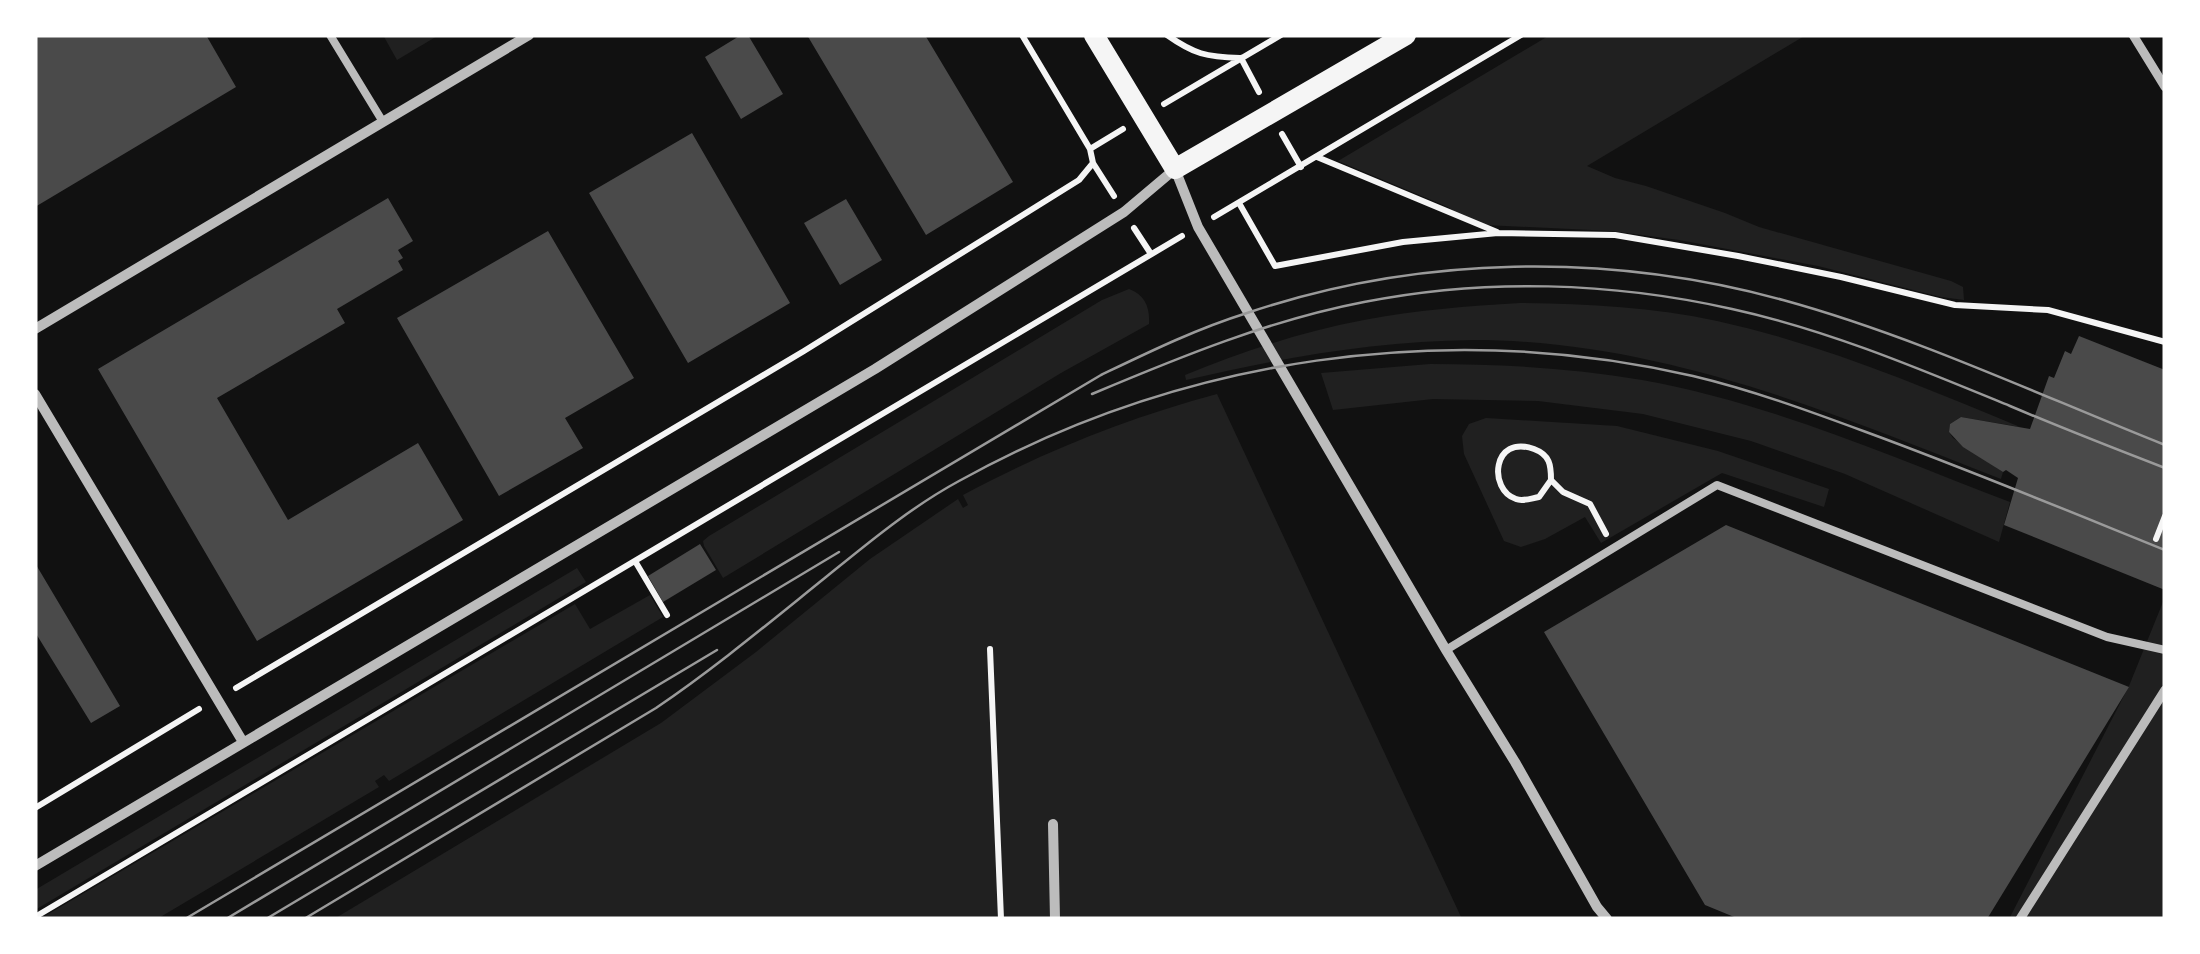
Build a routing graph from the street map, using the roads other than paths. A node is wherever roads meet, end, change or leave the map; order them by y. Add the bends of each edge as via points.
1 (330, 35) edge
2 (529, 35) edge
3 (1094, 35) edge
4 (1406, 35) edge
5 (2134, 35) edge
6 (2165, 87) edge
7 (382, 122) junction
8 (1175, 169) junction
9 (35, 329) edge
10 (36, 399) edge
11 (1446, 650) junction
12 (2165, 650) edge
13 (2165, 690) edge
14 (243, 742) junction
15 (1053, 824) dead end
16 (35, 866) edge
17 (1597, 907) junction
18 (1054, 919) edge
19 (1589, 919) edge
20 (1607, 919) edge
21 (2020, 919) edge

1 - 7 lane
2 - 7 street
3 - 8 main road
4 - 8 main road
5 - 6 street
7 - 9 street
8 - 11 street via 1198,227
8 - 14 street via 1124,212 875,368
10 - 14 street
11 - 12 lane via 1718,485 2108,638
11 - 17 street
13 - 21 street
14 - 16 street
15 - 18 street
17 - 19 street
17 - 20 street

